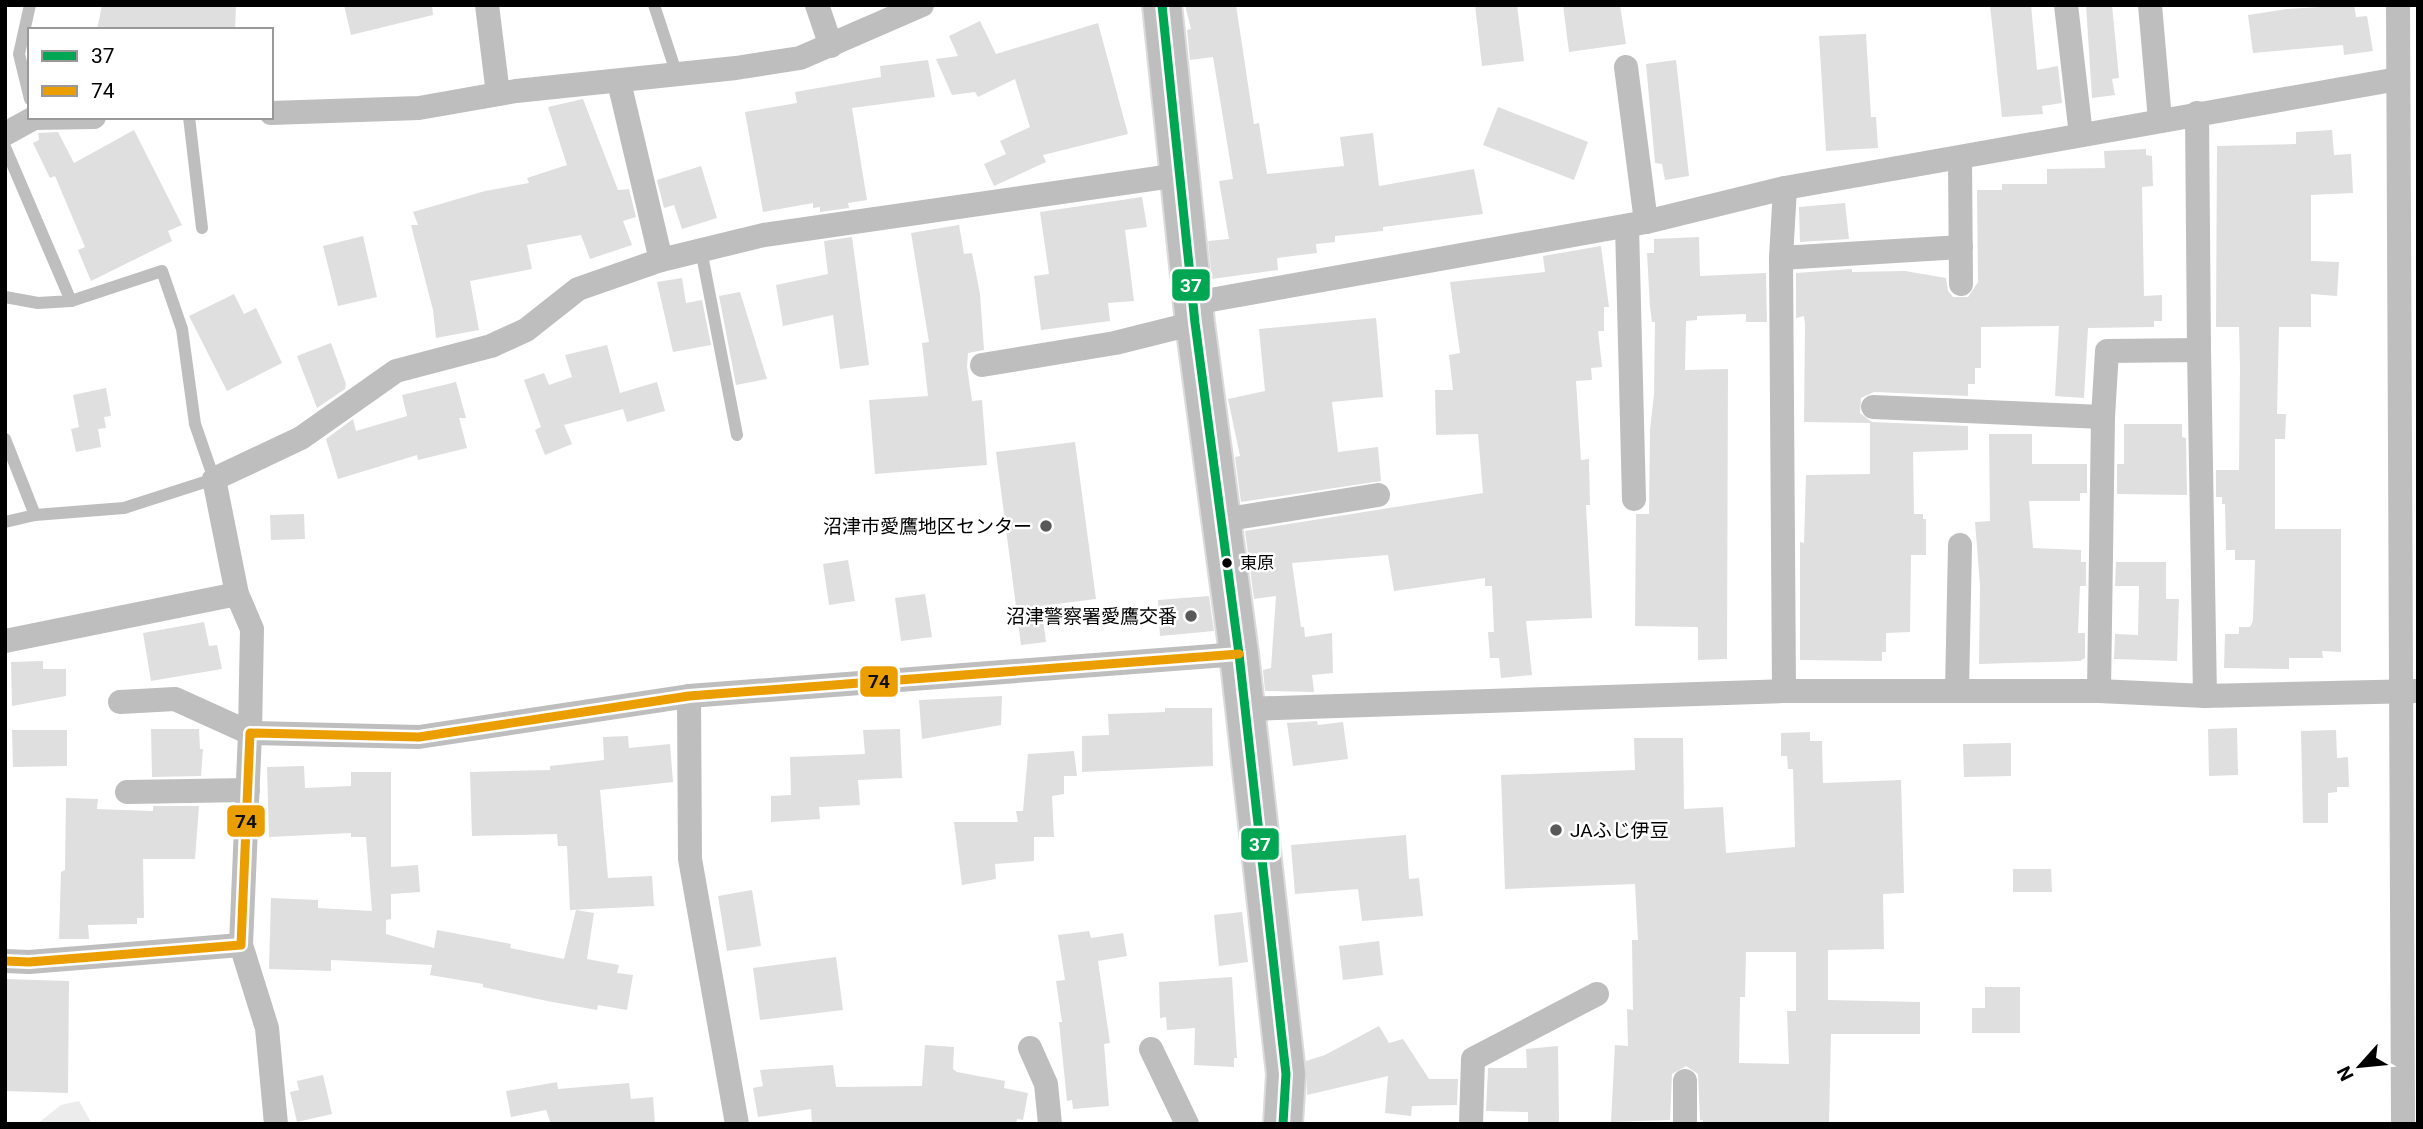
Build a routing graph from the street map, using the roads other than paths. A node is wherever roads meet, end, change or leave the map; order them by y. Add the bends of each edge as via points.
1 (30, 5) edge
2 (487, 5) edge
3 (654, 5) edge
4 (817, 5) edge
5 (922, 5) edge
6 (1161, 5) edge
7 (2066, 5) edge
8 (2150, 5) edge
9 (2398, 5) edge
10 (831, 46) junction
11 (1626, 66) dead end
12 (677, 76) junction
13 (2398, 79) junction
14 (618, 82) junction
15 (28, 91) edge
16 (498, 94) junction
17 (273, 113) edge
18 (2197, 113) junction
19 (32, 119) edge
20 (189, 119) edge
21 (2160, 120) junction
22 (5, 134) edge
23 (2081, 135) junction
24 (5, 147) edge
25 (1960, 159) junction
26 (1179, 175) junction
27 (1785, 188) junction
28 (1637, 224) junction
29 (201, 228) dead end
30 (1961, 247) junction
31 (701, 250) junction
32 (1781, 258) junction
33 (661, 260) junction
34 (1961, 284) dead end
35 (5, 298) edge
36 (71, 301) junction
37 (1194, 313) junction
38 (2199, 350) junction
39 (982, 365) dead end
40 (1873, 407) dead end
41 (2103, 416) junction
42 (737, 435) dead end
43 (5, 439) edge
44 (214, 479) junction
45 (1378, 495) dead end
46 (1634, 499) dead end
47 (35, 515) junction
48 (1222, 520) junction
49 (5, 522) edge
50 (1960, 545) dead end
51 (237, 594) junction
52 (5, 641) edge
53 (1240, 654) junction
54 (1784, 691) junction
55 (1957, 691) junction
56 (2099, 691) junction
57 (2409, 691) edge
58 (688, 696) junction
59 (2205, 696) junction
60 (120, 702) dead end
61 (1246, 709) junction
62 (250, 733) junction
63 (248, 790) junction
64 (127, 792) dead end
65 (241, 945) junction
66 (5, 961) edge
67 (1597, 994) dead end
68 (1030, 1048) dead end
69 (1151, 1049) dead end
70 (1685, 1081) dead end
71 (276, 1124) edge
72 (737, 1124) edge
73 (1050, 1124) edge
74 (1187, 1124) edge
75 (1283, 1124) edge
76 (1471, 1124) edge
77 (1685, 1124) edge
78 (2403, 1124) edge

1 - 15 lane via 19,54
2 - 16 street
3 - 12 lane
4 - 10 street
5 - 10 street
6 - 26 main road
7 - 23 street
8 - 21 street
9 - 13 street
10 - 12 street via 800,58
11 - 28 street
12 - 14 street
13 - 18 street
13 - 57 street
14 - 16 street
14 - 33 street
16 - 17 street via 419,108
18 - 21 street
18 - 38 street
19 - 22 street
20 - 29 lane
21 - 23 street
23 - 25 street
24 - 36 lane
25 - 27 street
25 - 30 street
26 - 31 street via 764,235
26 - 37 main road
27 - 28 street
27 - 32 street
28 - 37 street
28 - 46 street
30 - 32 street
30 - 34 street
31 - 33 street
31 - 42 lane
32 - 54 street
33 - 44 street via 578,289 526,330 491,346 396,371 301,438
35 - 36 lane
36 - 44 lane via 162,271 182,329 195,424
37 - 39 street via 1115,343
37 - 48 main road
38 - 41 street via 2107,351
38 - 59 street
40 - 41 street
41 - 56 street
43 - 47 lane
44 - 47 lane via 124,508
44 - 51 street
45 - 48 street
47 - 49 lane
48 - 53 main road
50 - 55 street
51 - 52 street
51 - 62 street via 252,629
53 - 58 street
53 - 61 main road
54 - 55 street
54 - 61 street
55 - 56 street
56 - 59 street
57 - 59 street
57 - 78 street
58 - 62 street via 419,737
58 - 72 street via 690,859
60 - 62 street via 175,699
61 - 75 main road via 1286,1074
62 - 63 street
63 - 64 street
63 - 65 street
65 - 66 street
65 - 71 street via 267,1028
67 - 76 street via 1473,1059
68 - 73 street via 1046,1084
69 - 74 street
70 - 77 street

